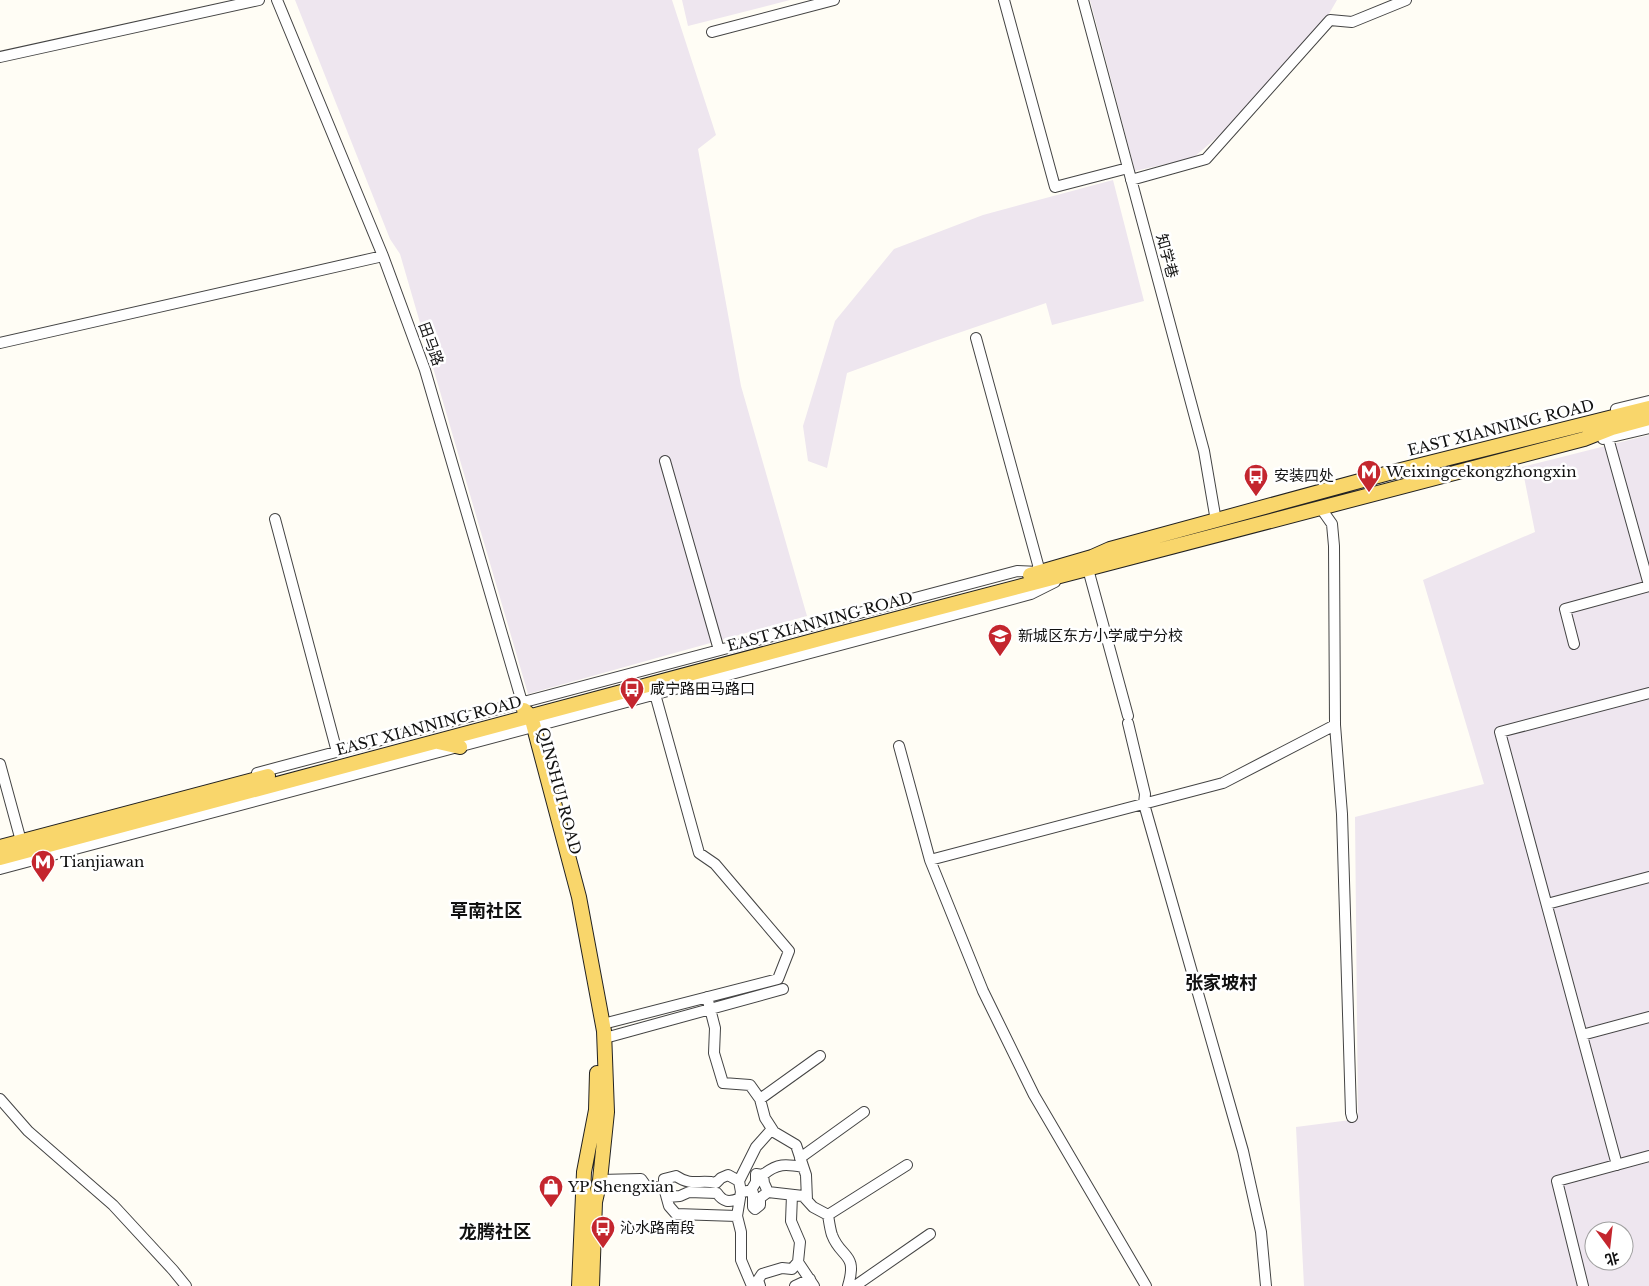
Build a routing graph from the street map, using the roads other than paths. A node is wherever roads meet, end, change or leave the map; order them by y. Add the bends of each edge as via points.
1 (259, 0) edge
2 (277, 0) edge
3 (834, 0) edge
4 (1004, 0) edge
5 (1083, 0) edge
6 (1406, 0) edge
7 (712, 32) dead end
8 (0, 57) edge
9 (1128, 168) junction
10 (1132, 180) junction
11 (383, 256) junction
12 (976, 338) dead end
13 (0, 343) edge
14 (1649, 400) edge
15 (1649, 408) edge
16 (1649, 418) edge
17 (1581, 424) junction
18 (1649, 428) edge
19 (1608, 438) junction
20 (1584, 439) junction
21 (665, 462) dead end
22 (1320, 507) junction
23 (276, 519) dead end
24 (1216, 521) junction
25 (1088, 569) junction
26 (1040, 572) junction
27 (1070, 574) junction
28 (1649, 586) edge
29 (1574, 644) dead end
30 (720, 650) junction
31 (1649, 692) edge
32 (655, 694) junction
33 (526, 717) junction
34 (1335, 725) junction
35 (434, 742) junction
36 (899, 746) dead end
37 (460, 747) junction
38 (338, 752) junction
39 (0, 764) edge
40 (1144, 804) junction
41 (20, 839) junction
42 (0, 842) edge
43 (0, 847) edge
44 (0, 858) edge
45 (930, 860) junction
46 (0, 869) edge
47 (1649, 877) edge
48 (1547, 904) junction
49 (783, 989) dead end
50 (707, 997) junction
51 (710, 1009) junction
52 (1649, 1017) edge
53 (604, 1031) junction
54 (1582, 1035) junction
55 (820, 1056) dead end
56 (0, 1099) edge
57 (760, 1099) junction
58 (864, 1112) dead end
59 (1352, 1117) dead end
60 (772, 1130) junction
61 (1649, 1156) edge
62 (802, 1163) junction
63 (907, 1165) dead end
64 (1617, 1165) junction
65 (763, 1175) junction
66 (600, 1180) junction
67 (739, 1181) junction
68 (716, 1188) junction
69 (768, 1192) junction
70 (665, 1193) junction
71 (744, 1194) junction
72 (792, 1195) junction
73 (807, 1200) junction
74 (828, 1215) junction
75 (738, 1216) junction
76 (930, 1234) dead end
77 (798, 1262) junction
78 (812, 1283) edge
79 (186, 1286) edge
80 (579, 1286) edge
81 (592, 1286) edge
82 (752, 1286) edge
83 (760, 1286) edge
84 (795, 1286) edge
85 (848, 1286) edge
86 (855, 1286) edge
87 (1146, 1286) edge
88 (1266, 1286) edge
89 (1583, 1286) edge

1 - 8 street
2 - 11 street, 田马路
3 - 7 street
4 - 9 street via 1055,187
5 - 9 street, 知学巷
6 - 10 street via 1352,22 1330,20 1206,159
9 - 10 street, 知学巷
10 - 24 street, 知学巷 via 1204,451
11 - 13 street
11 - 33 street, 田马路 via 425,370
12 - 26 street
14 - 17 street via 1607,412
15 - 17 main road, EAST XIANNING ROAD
16 - 20 main road, EAST XIANNING ROAD
17 - 24 main road, EAST XIANNING ROAD
18 - 19 street
19 - 20 street
19 - 28 street
20 - 22 main road, EAST XIANNING ROAD
21 - 30 street
22 - 25 main road, EAST XIANNING ROAD
22 - 34 street via 1332,524 1334,546
23 - 38 street
24 - 26 main road, EAST XIANNING ROAD via 1110,549 1092,558
25 - 27 main road, EAST XIANNING ROAD
25 - 40 street via 1128,720 1145,794
26 - 30 street via 1017,571
26 - 33 main road, EAST XIANNING ROAD
27 - 32 street via 1032,594
27 - 33 main road, EAST XIANNING ROAD
28 - 29 street via 1565,609
30 - 33 street
31 - 48 street via 1500,732
32 - 33 street
32 - 50 street via 699,853 715,864 789,951 778,979
33 - 35 main road, EAST XIANNING ROAD
33 - 37 street
33 - 38 street
33 - 41 main road, EAST XIANNING ROAD
33 - 53 main road, QINSHUI ROAD via 579,897
33 - 80 main road, QINSHUI ROAD via 571,898 597,1034 596,1110 584,1172
34 - 40 street via 1223,783
34 - 59 street via 1342,814
35 - 37 main road
35 - 44 main road, EAST XIANNING ROAD
36 - 45 street
37 - 46 street
38 - 41 street
39 - 41 street
40 - 45 street
40 - 88 street via 1243,1151 1261,1232
41 - 42 street
41 - 43 main road, EAST XIANNING ROAD
45 - 87 street via 983,991 1034,1095
47 - 48 street
48 - 54 street
49 - 51 street
50 - 51 street
50 - 53 street
51 - 53 street
51 - 57 street via 715,1028 714,1053 723,1083 750,1085
52 - 54 street
53 - 66 main road, QINSHUI ROAD via 606,1112
54 - 64 street
55 - 57 street
56 - 79 street via 28,1131 113,1205
57 - 60 street
58 - 62 street
60 - 62 street via 796,1145
60 - 67 street via 756,1147
61 - 64 street
62 - 65 street via 773,1167
62 - 73 street
63 - 74 street
64 - 89 street via 1557,1181
65 - 69 street
65 - 71 street via 756,1174 756,1182
66 - 70 street via 642,1179 646,1186
66 - 81 main road, QINSHUI ROAD via 595,1202
67 - 68 street via 728,1175 721,1178
67 - 71 street
68 - 70 street via 680,1196
68 - 70 street via 710,1181 686,1182 676,1176 664,1179
68 - 71 street via 721,1200 727,1202
69 - 71 street via 760,1198 760,1205 755,1209 752,1193
69 - 72 street
70 - 75 street via 676,1214
71 - 75 street
72 - 73 street via 803,1196
72 - 77 street via 792,1221 800,1242
73 - 74 street
74 - 85 street via 832,1236 848,1256 852,1273
75 - 82 street via 741,1260
76 - 86 street
77 - 78 street
77 - 83 street via 792,1269 782,1268 762,1274 758,1280
78 - 84 street

